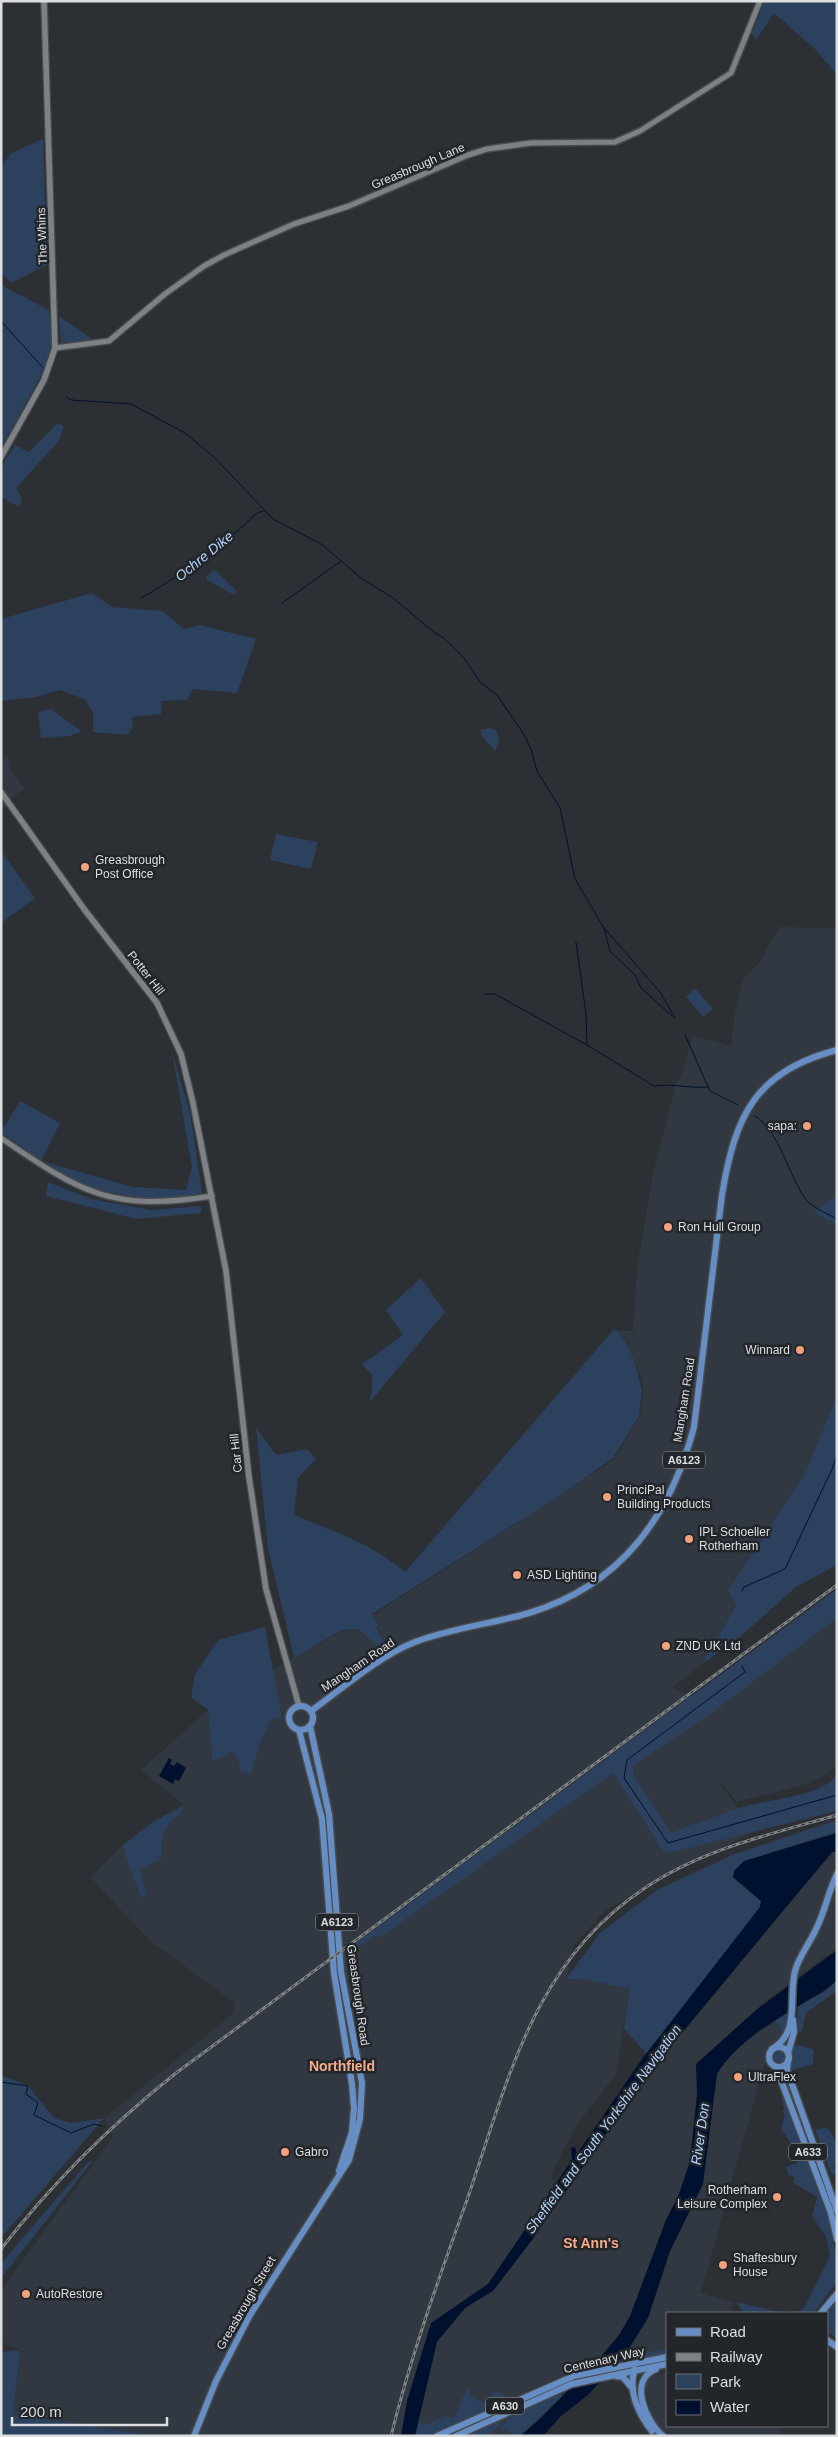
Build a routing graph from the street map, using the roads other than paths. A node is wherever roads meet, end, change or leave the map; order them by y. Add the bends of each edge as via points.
1 (44, 1) edge
2 (760, 1) edge
3 (55, 348) junction
4 (1, 457) edge
5 (1, 792) edge
6 (837, 1050) edge
7 (1, 1138) edge
8 (212, 1196) junction
9 (299, 1706) junction
10 (311, 1711) junction
11 (310, 1726) junction
12 (299, 1730) junction
13 (837, 1874) edge
14 (792, 2017) junction
15 (772, 2049) junction
16 (788, 2053) junction
17 (355, 2054) junction
18 (788, 2060) junction
19 (776, 2067) junction
20 (352, 2084) junction
21 (357, 2118) junction
22 (331, 2188) junction
23 (837, 2211) edge
24 (837, 2239) edge
25 (836, 2293) edge
26 (822, 2312) edge
27 (666, 2357) edge
28 (641, 2362) junction
29 (666, 2364) edge
30 (666, 2364) edge
31 (634, 2371) junction
32 (612, 2376) junction
33 (633, 2390) junction
34 (194, 2436) edge
35 (437, 2436) edge
36 (456, 2436) edge
37 (656, 2436) edge
38 (663, 2436) edge

1 - 3 main road, The Whins
2 - 3 street, Greasbrough Lane via 731,73 640,132 615,142 531,143 468,155 217,258 165,294 109,341
3 - 4 main road, The Whins via 44,380
5 - 8 main road, Potter Hill via 167,1021 181,1054
6 - 10 main road, Mangham Road / A6123 via 800,1062 777,1075 756,1096 739,1125 722,1194 694,1427 673,1490 636,1545 609,1571 562,1600 528,1613 414,1642
7 - 8 street via 60,1178 104,1196 155,1203
8 - 9 main road, Car Hill via 226,1271 248,1477 266,1589
9 - 10 main road
9 - 12 main road, Greasbrough Road / A6123 via 293,1709 289,1718 292,1726
10 - 11 main road, Greasbrough Road / A6123 via 313,1719
11 - 12 main road
11 - 17 main road, Greasbrough Road / A6123 via 329,1814 341,1972
12 - 20 main road, Greasbrough Road / A6123 via 322,1819 334,1973
13 - 14 main road, A633 via 817,1928 795,1970
14 - 15 main road, A633 via 785,2038
14 - 16 main road, A633 via 794,2032
15 - 16 main road via 780,2046
15 - 19 main road, A633 via 769,2061
16 - 18 main road, A633
17 - 20 main road, A6123 via 356,2083
17 - 21 main road, Greasbrough Road / A6123 via 362,2083
18 - 19 main road via 783,2066
18 - 23 main road, A633 via 788,2070
19 - 24 main road, A633 via 831,2213
20 - 21 main road, Greasbrough Road / A6123
21 - 22 main road, Greasbrough Street / A6123 via 354,2134
21 - 22 main road, Greasbrough Street / A6123 via 349,2160
22 - 34 main road, Greasbrough Street / A6123 via 250,2315 216,2381
25 - 26 main road
27 - 28 main road, Centenary Way / A630
28 - 31 main road
28 - 35 main road, Centenary Way / A630 via 574,2376
29 - 31 main road, Centenary Way / A630
30 - 38 main road via 647,2374 641,2385 648,2417
31 - 32 main road, Centenary Way / A630
31 - 33 main road
32 - 33 main road via 623,2377
32 - 36 main road, Centenary Way / A630 via 572,2384
33 - 37 main road via 641,2418

